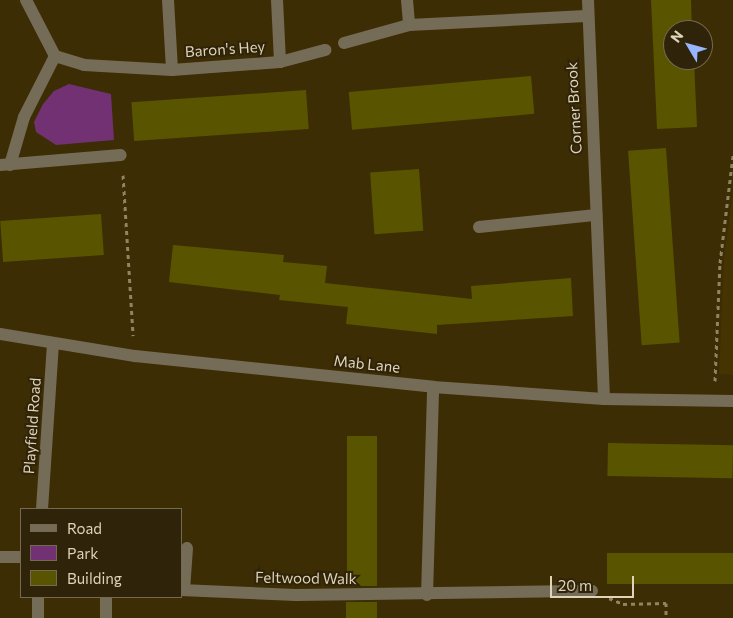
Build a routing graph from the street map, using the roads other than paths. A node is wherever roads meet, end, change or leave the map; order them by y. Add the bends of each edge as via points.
1 (26, 0) edge
2 (168, 0) edge
3 (277, 0) edge
4 (407, 0) edge
5 (588, 0) edge
6 (586, 16) junction
7 (409, 25) junction
8 (344, 43) dead end
9 (325, 50) dead end
10 (55, 56) junction
11 (280, 62) junction
12 (172, 70) junction
13 (121, 155) road end
14 (5, 165) edge
15 (596, 215) junction
16 (479, 227) dead end
17 (0, 334) edge
18 (53, 344) junction
19 (432, 387) junction
20 (604, 399) junction
21 (733, 401) edge
22 (42, 508) edge
23 (187, 548) dead end
24 (20, 557) edge
25 (0, 558) edge
26 (183, 590) edge
27 (592, 591) road end
28 (426, 594) junction
29 (38, 598) edge
30 (106, 598) edge
31 (38, 618) edge
32 (106, 618) edge

1 - 10 street
2 - 12 street, Baron's Hey
3 - 11 street, Baron's Hey
4 - 7 street
5 - 6 street, Corner Brook
6 - 7 street
6 - 15 street, Corner Brook
7 - 8 street
9 - 11 street, Baron's Hey
10 - 12 street, Baron's Hey via 84,65
10 - 14 street via 24,117
11 - 12 street, Baron's Hey
13 - 14 street
15 - 16 street
15 - 20 street, Corner Brook
17 - 18 street, Mab Lane
18 - 19 street, Mab Lane via 135,356
18 - 22 street, Playfield Road
19 - 20 street, Mab Lane
19 - 28 street
20 - 21 street, Mab Lane
23 - 26 street, Feltwood Walk
24 - 25 street
26 - 28 street, Feltwood Walk via 296,595
27 - 28 street, Feltwood Walk
29 - 31 street
30 - 32 street

